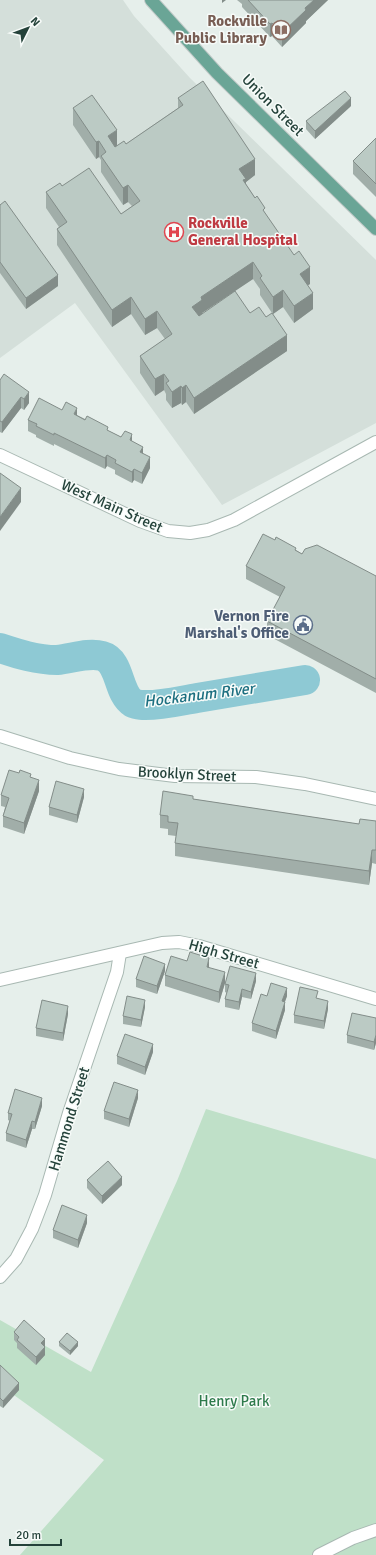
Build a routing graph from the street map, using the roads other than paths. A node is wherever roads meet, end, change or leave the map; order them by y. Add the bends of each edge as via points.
1 (151, 0) edge
2 (376, 229) edge
3 (376, 442) edge
4 (0, 455) edge
5 (0, 736) edge
6 (376, 799) edge
7 (120, 953) junction
8 (0, 980) edge
9 (376, 999) edge
10 (0, 1277) edge
11 (376, 1530) edge
12 (319, 1555) edge

1 - 2 main road, Union Street via 217,73
3 - 4 street, West Main Street via 234,520 208,530 190,533 168,531 140,521
5 - 6 street, Brooklyn Street via 70,758 119,769 175,776 256,777
7 - 8 street, High Street
7 - 9 street, High Street via 171,942 188,943
7 - 10 street, Hammond Street via 117,972 69,1112 45,1195 32,1229 16,1258
11 - 12 street

